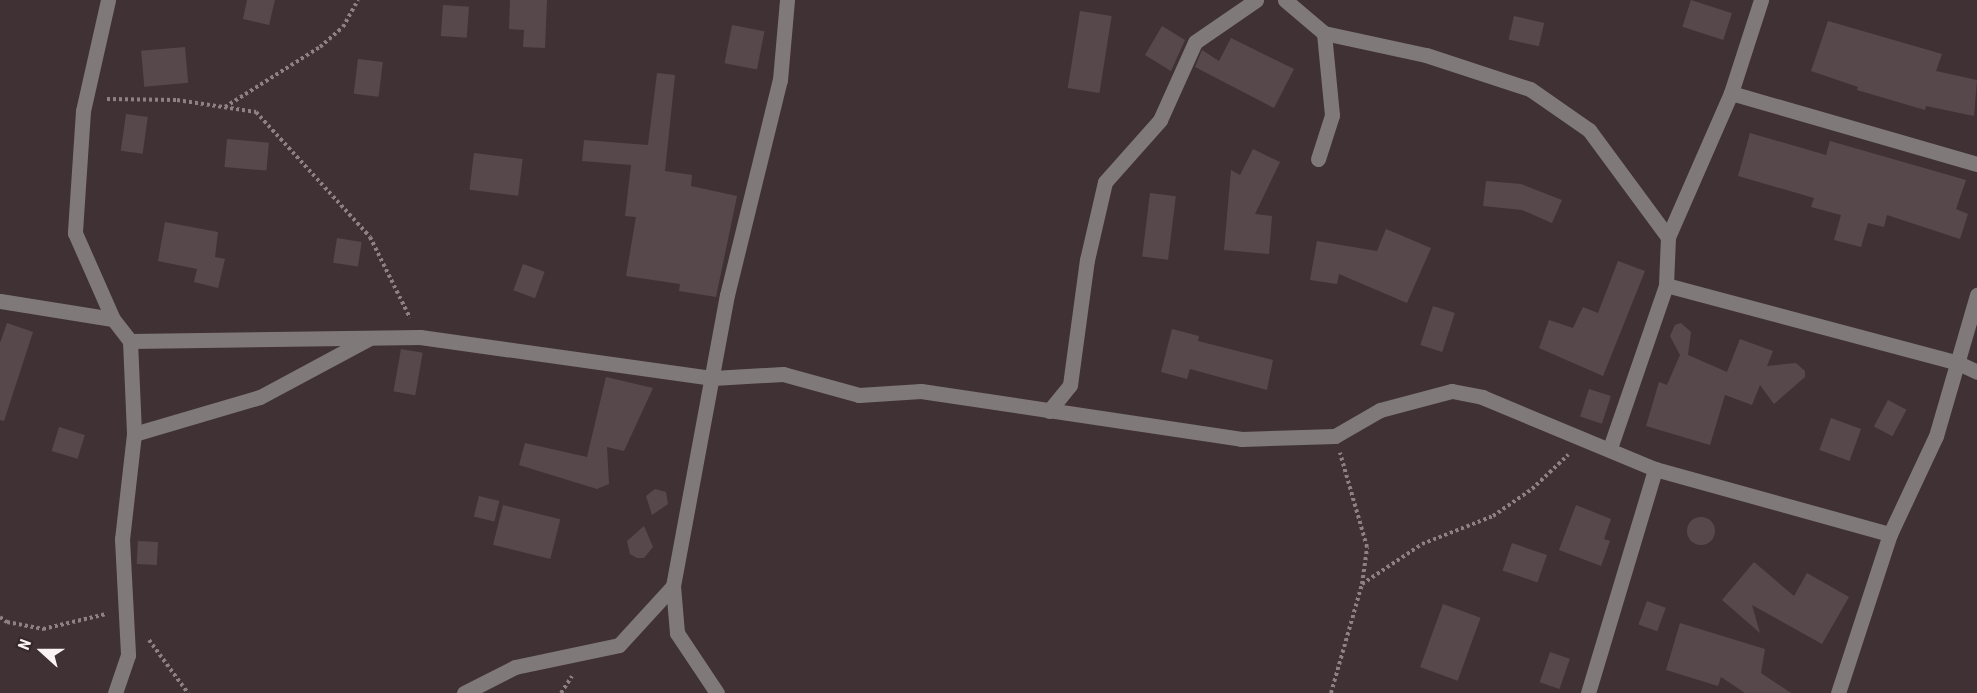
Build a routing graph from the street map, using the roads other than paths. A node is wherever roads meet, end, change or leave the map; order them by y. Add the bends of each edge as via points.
1 (108, 0) edge
2 (787, 0) edge
3 (1256, 0) edge
4 (1285, 0) edge
5 (1761, 0) edge
6 (1324, 33) junction
7 (1731, 93) junction
8 (1318, 159) dead end
9 (1977, 164) edge
10 (1668, 237) junction
11 (1666, 285) junction
12 (1977, 295) edge
13 (0, 301) edge
14 (113, 319) junction
15 (373, 336) junction
16 (130, 341) junction
17 (1956, 362) junction
18 (1977, 372) edge
19 (713, 378) junction
20 (1049, 411) junction
21 (134, 434) junction
22 (1610, 448) junction
23 (1655, 470) junction
24 (1890, 534) junction
25 (674, 586) junction
26 (115, 693) edge
27 (464, 693) edge
28 (717, 693) edge
29 (1588, 693) edge
30 (1838, 693) edge

1 - 14 street via 83,111 75,232
2 - 19 street via 780,80 727,294
3 - 20 street via 1195,42 1160,120 1105,182 1087,260 1070,384
4 - 6 street
5 - 7 street
6 - 8 street via 1332,115
6 - 10 street via 1426,55 1530,90 1589,130
7 - 9 street
7 - 10 street
10 - 11 street
11 - 17 street
11 - 22 street
12 - 17 street
13 - 14 street
14 - 16 street
15 - 16 street
15 - 19 street via 420,337
15 - 21 street via 260,397
16 - 21 street
17 - 18 street
17 - 24 street via 1936,436
19 - 20 street via 783,374 859,395 921,391
19 - 25 street
20 - 22 street via 1240,439 1335,436 1380,410 1452,391 1482,397
21 - 26 street via 122,539 128,655
22 - 23 street
23 - 24 street
23 - 29 street
24 - 30 street
25 - 27 street via 619,645 515,667
25 - 28 street via 677,633

